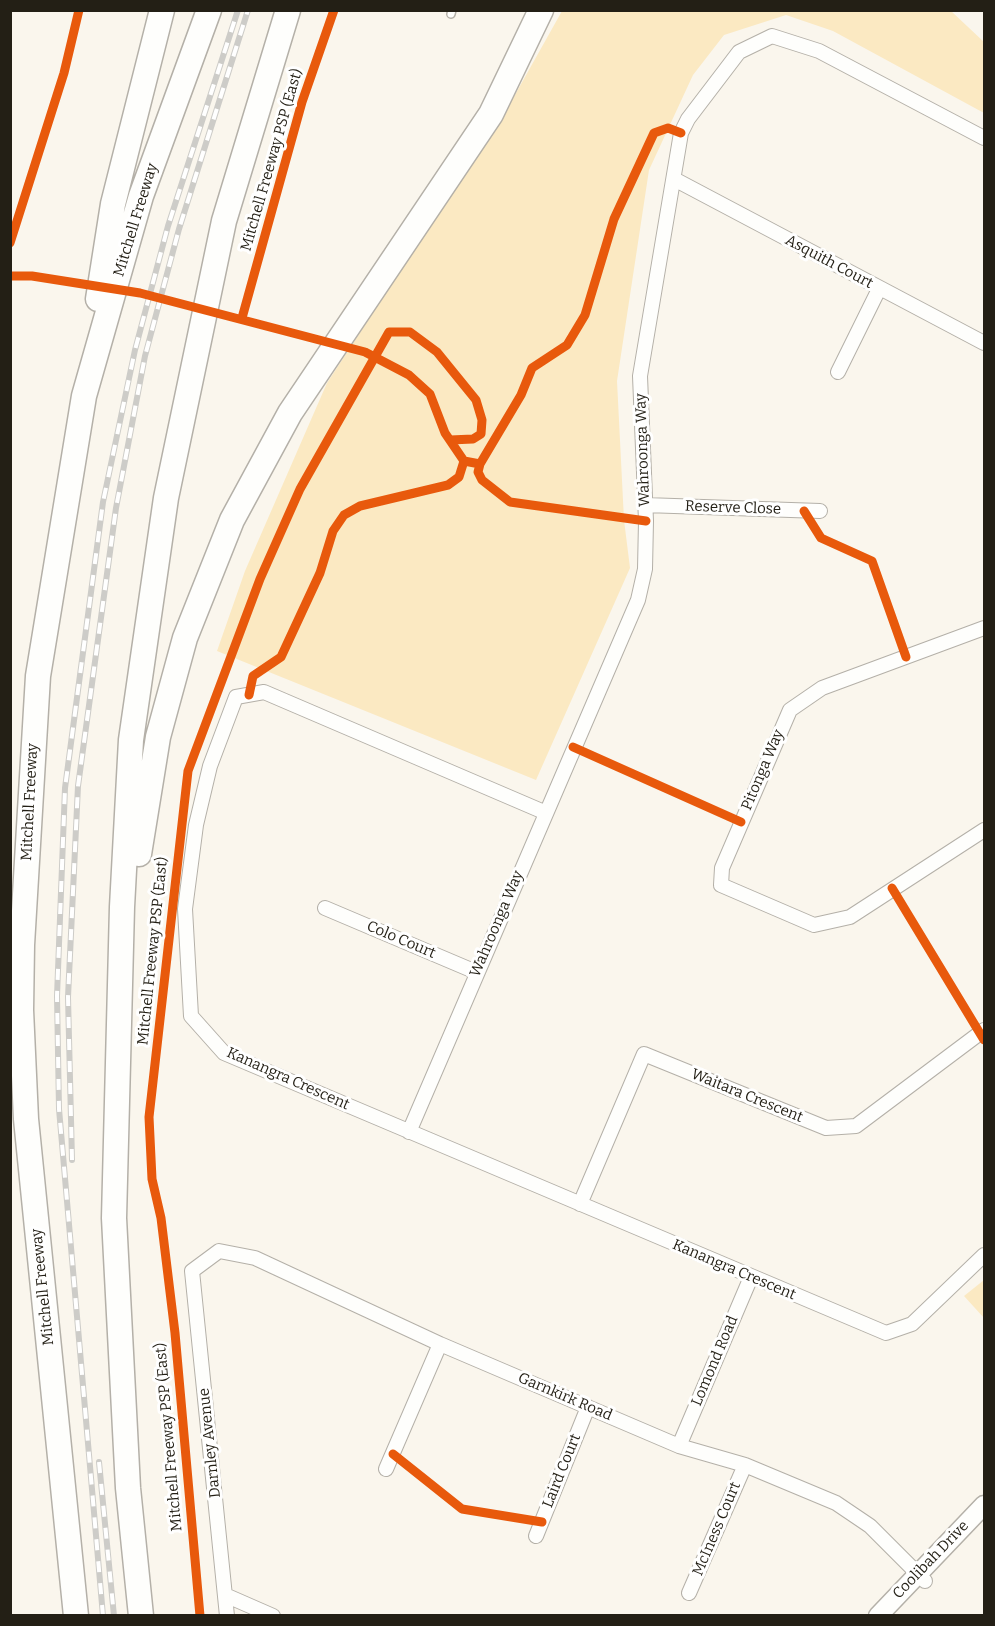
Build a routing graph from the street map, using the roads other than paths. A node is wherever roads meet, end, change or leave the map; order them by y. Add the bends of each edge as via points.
1 (162, 10) edge
2 (209, 10) edge
3 (288, 10) edge
4 (541, 10) edge
5 (984, 138) edge
6 (674, 179) junction
7 (879, 289) junction
8 (984, 343) edge
9 (838, 372) dead end
10 (84, 396) junction
11 (645, 505) junction
12 (820, 511) dead end
13 (984, 628) edge
14 (544, 812) junction
15 (984, 830) edge
16 (325, 908) dead end
17 (476, 972) junction
18 (122, 981) junction
19 (984, 1030) edge
20 (409, 1132) junction
21 (580, 1204) junction
22 (984, 1255) edge
23 (192, 1271) joint
24 (751, 1277) junction
25 (440, 1344) junction
26 (588, 1407) junction
27 (679, 1446) junction
28 (745, 1465) junction
29 (386, 1469) dead end
30 (984, 1505) edge
31 (984, 1522) edge
32 (536, 1536) dead end
33 (921, 1577) junction
34 (689, 1593) dead end
35 (225, 1595) junction
36 (75, 1616) edge
37 (141, 1616) edge
38 (228, 1616) edge
39 (273, 1616) edge
40 (878, 1616) edge
41 (893, 1616) edge

1 - 10 highway via 113,204
2 - 10 highway, Mitchell Freeway via 141,196
3 - 18 highway via 224,221 166,498 131,740
4 - 18 highway via 491,114 290,413 212,564 185,638 158,737
5 - 6 street, Wahroonga Way via 819,51 772,36 738,52 688,119 681,133
6 - 7 street, Asquith Court
6 - 11 street, Wahroonga Way via 640,376
7 - 8 street, Asquith Court
7 - 9 street
10 - 36 highway, Mitchell Freeway via 38,676 21,1010 26,1119
11 - 12 street, Reserve Close
11 - 14 street, Wahroonga Way via 645,569 638,600
13 - 15 street, Pitonga Way via 822,688 790,710 722,868 721,885 814,925 850,917
14 - 17 street, Wahroonga Way
14 - 20 street, Kanangra Crescent via 264,692 236,697 210,766 196,825 185,909 191,1016 224,1053
16 - 17 street, Colo Court
17 - 20 street, Wahroonga Way
18 - 37 highway via 114,1218 128,1488
19 - 21 street, Waitara Crescent via 856,1126 836,1128 826,1128 644,1053
20 - 21 street, Kanangra Crescent
21 - 24 street, Kanangra Crescent
22 - 24 street, Kanangra Crescent via 912,1324 886,1333
23 - 25 street, Garnkirk Road via 219,1251 255,1258
23 - 35 street, Darnley Avenue
24 - 27 street, Lomond Road
25 - 26 street, Garnkirk Road
25 - 29 street
26 - 27 street, Garnkirk Road
26 - 32 street, Laird Court
27 - 28 street, Garnkirk Road
28 - 33 street, Garnkirk Road via 854,1513
28 - 34 street, McIness Court
30 - 33 main road, Coolibah Drive
31 - 33 main road, Coolibah Drive
33 - 40 main road, Coolibah Drive
33 - 41 main road, Coolibah Drive
35 - 38 street, Darnley Avenue
35 - 39 street

